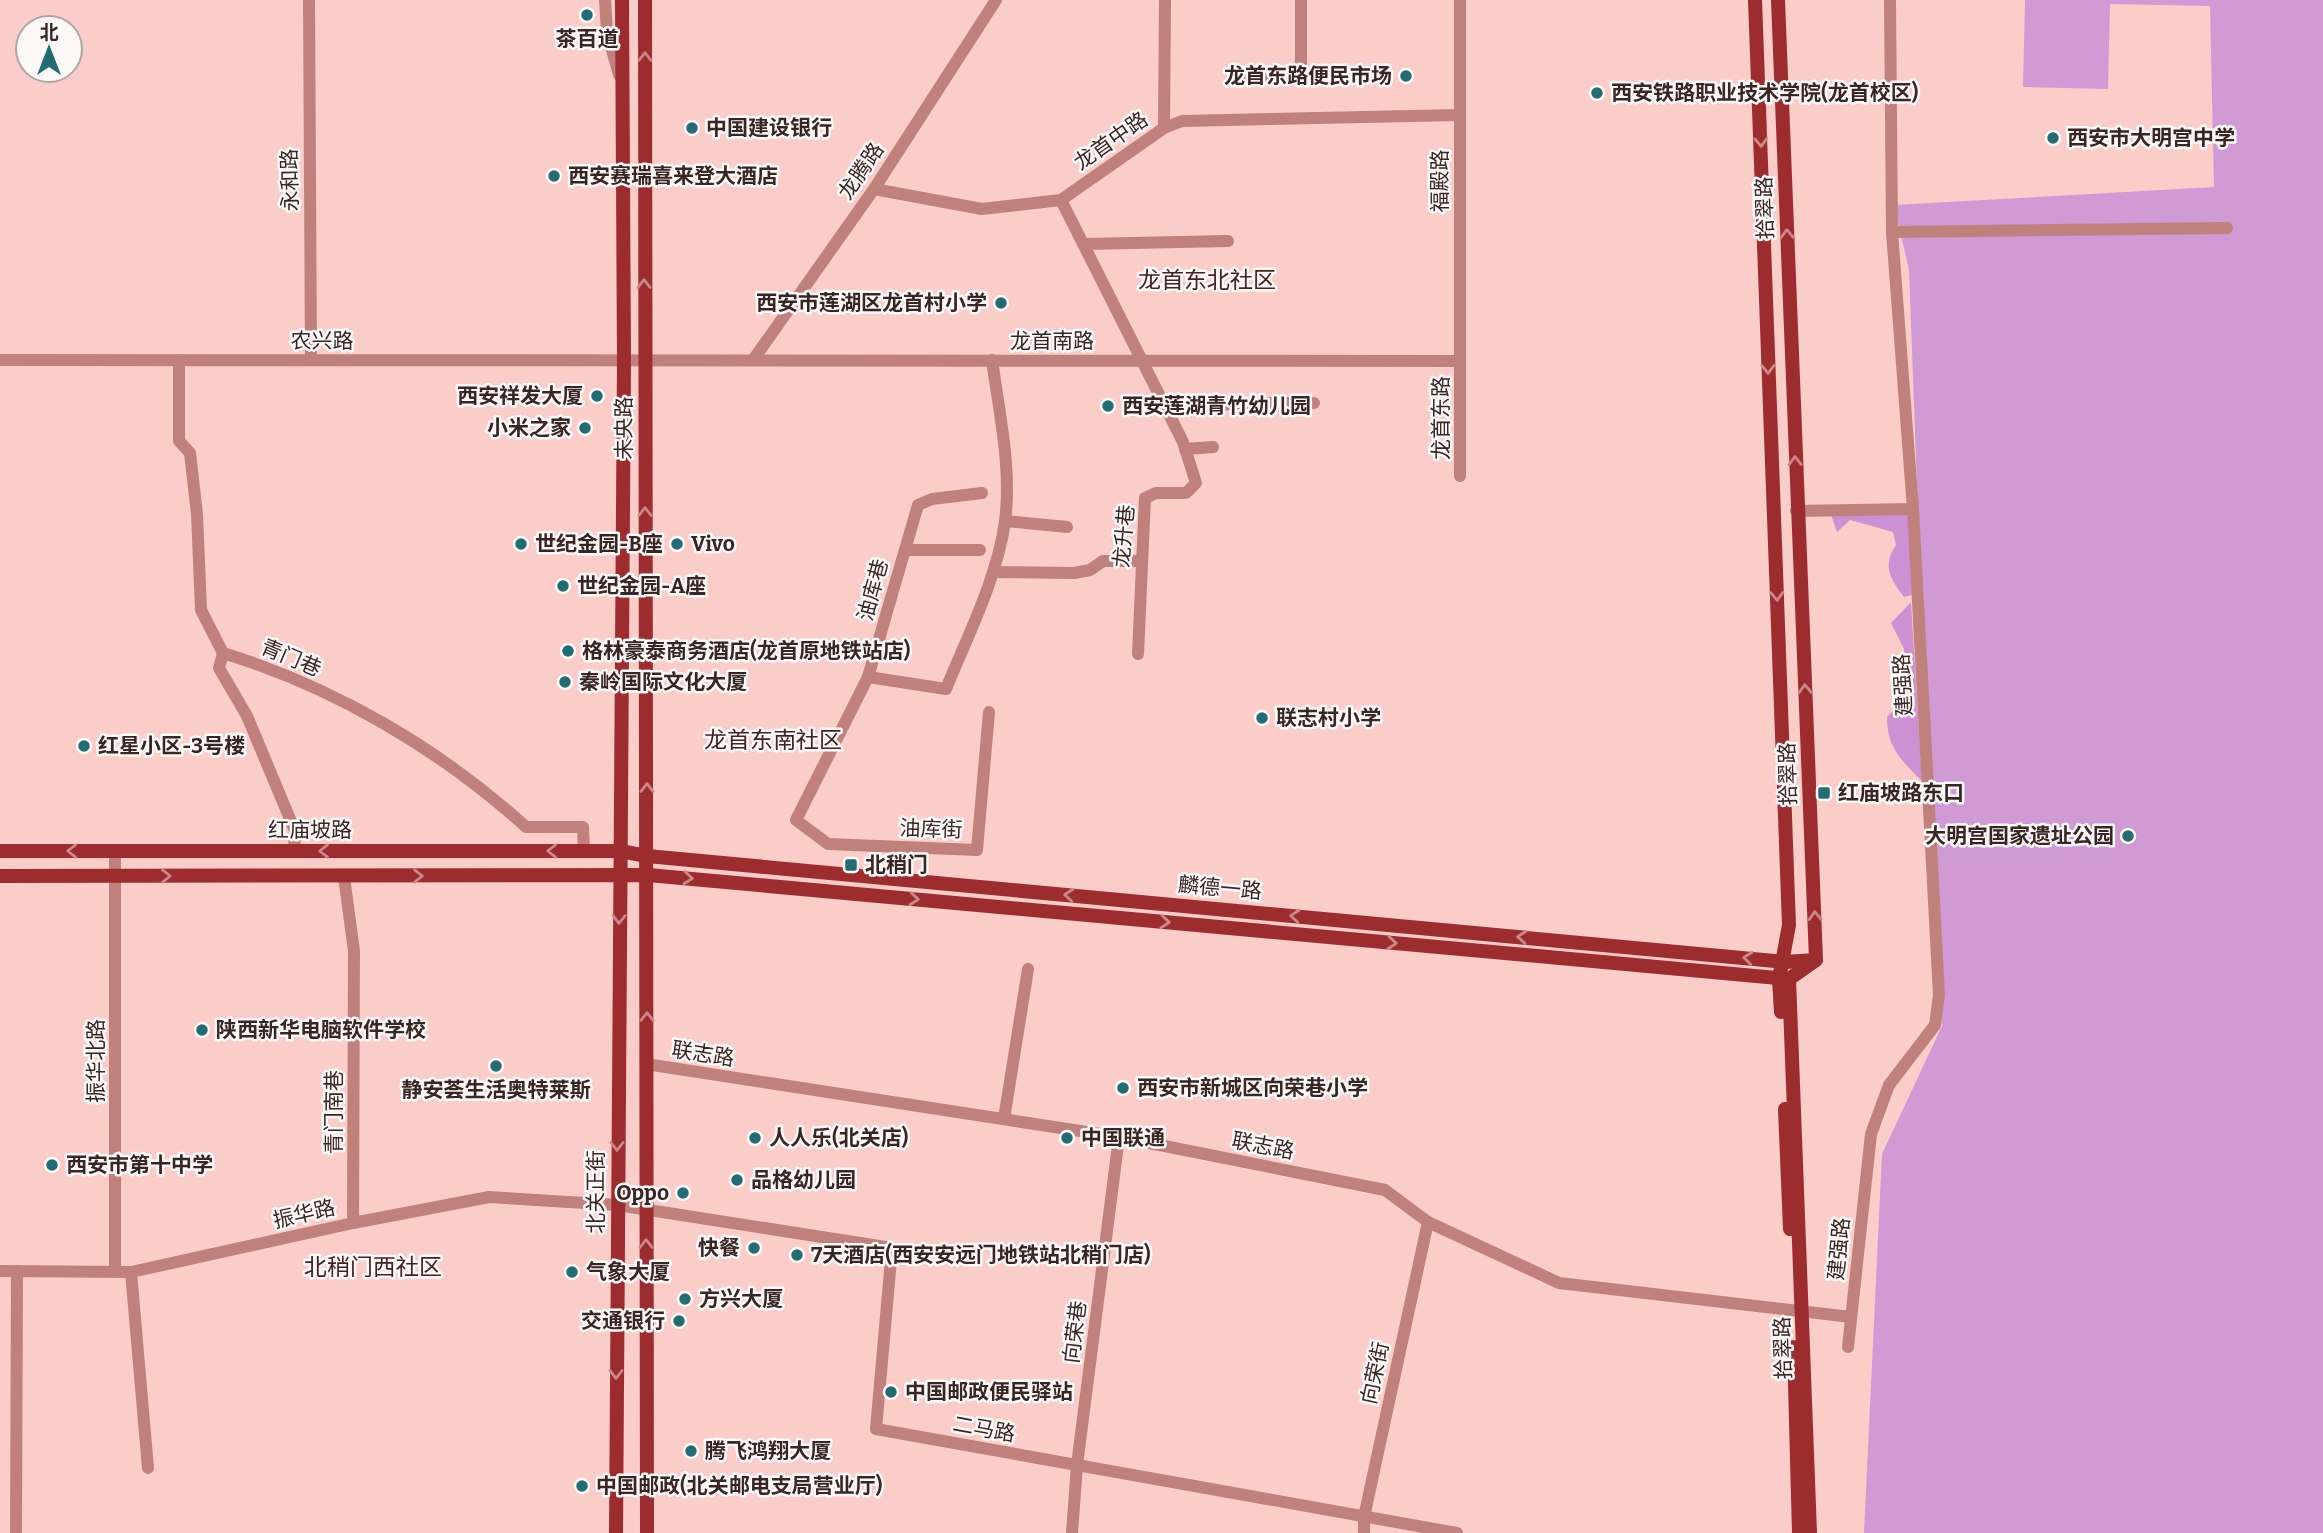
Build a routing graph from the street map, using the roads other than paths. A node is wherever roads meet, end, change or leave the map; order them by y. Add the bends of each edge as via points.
1 (309, 0) edge
2 (604, 0) edge
3 (622, 0) edge
4 (645, 0) edge
5 (996, 0) edge
6 (1165, 0) edge
7 (1301, 0) edge
8 (1460, 0) edge
9 (1755, 0) edge
10 (1778, 0) edge
11 (1890, 0) edge
12 (1245, 77) dead end
13 (1301, 77) junction
14 (1350, 77) dead end
15 (622, 93) junction
16 (1460, 115) junction
17 (1164, 128) junction
18 (874, 189) junction
19 (1061, 200) junction
20 (2227, 228) dead end
21 (1892, 232) junction
22 (1228, 241) dead end
23 (1084, 244) junction
24 (0, 360) edge
25 (179, 360) junction
26 (311, 360) junction
27 (624, 360) junction
28 (644, 360) junction
29 (753, 360) junction
30 (992, 360) junction
31 (1141, 361) junction
32 (1460, 361) junction
33 (1314, 403) dead end
34 (1166, 412) junction
35 (1213, 447) dead end
36 (1185, 449) junction
37 (1460, 476) dead end
38 (982, 493) dead end
39 (1913, 509) junction
40 (1796, 512) junction
41 (1005, 521) junction
42 (1068, 527) dead end
43 (905, 550) junction
44 (980, 550) dead end
45 (1140, 561) junction
46 (993, 572) junction
47 (223, 653) junction
48 (1138, 654) dead end
49 (868, 677) junction
50 (989, 712) dead end
51 (796, 820) joint
52 (0, 851) edge
53 (115, 851) junction
54 (294, 851) junction
55 (584, 851) junction
56 (620, 851) junction
57 (648, 856) junction
58 (648, 875) junction
59 (0, 876) edge
60 (116, 876) junction
61 (620, 876) junction
62 (344, 877) junction
63 (1816, 960) junction
64 (1784, 962) junction
65 (1028, 969) dead end
66 (1784, 979) junction
67 (646, 1064) junction
68 (1003, 1119) junction
69 (1119, 1136) junction
70 (617, 1205) junction
71 (646, 1210) junction
72 (1428, 1222) junction
73 (353, 1223) junction
74 (0, 1271) edge
75 (17, 1271) junction
76 (115, 1272) junction
77 (131, 1272) junction
78 (1798, 1311) junction
79 (1851, 1317) junction
80 (1849, 1347) dead end
81 (1077, 1465) junction
82 (148, 1468) dead end
83 (1364, 1517) junction
84 (16, 1533) edge
85 (616, 1533) edge
86 (647, 1533) edge
87 (1072, 1533) edge
88 (1364, 1533) edge
89 (1457, 1533) edge
90 (1799, 1533) edge
91 (1810, 1533) edge

1 - 26 street, 永和路
2 - 15 street
3 - 15 main road, 未央路
28 -> 4 main road, 未央路
5 - 18 street, 龙腾路
6 - 17 street
7 - 13 street
8 - 16 street, 福殿路
9 -> 64 main road, 拾翠路 via 1789,925
40 -> 10 main road, 拾翠路
11 - 21 street, 建强路
12 - 13 street
13 - 14 street
15 - 27 main road, 未央路
16 - 17 street, 龙首中路 via 1192,120
16 - 32 street, 福殿路
17 - 19 street, 龙首中路
18 - 19 street, 龙首中路 via 982,209
18 - 29 street, 龙腾路
19 - 23 street, 龙升巷
20 - 21 street
21 - 39 street, 建强路
22 - 23 street
23 - 31 street, 龙升巷
24 - 25 street, 农兴路
25 - 26 street, 农兴路
25 - 47 street via 179,442 190,453 201,610
26 - 27 street, 农兴路
27 - 28 street, 农兴路
27 - 56 main road, 未央路
28 - 29 street, 龙首南路
57 -> 28 main road, 未央路
29 - 30 street, 龙首南路
30 - 31 street, 龙首南路
30 - 41 street via 1006,469
31 - 32 street, 龙首南路
31 - 34 street, 龙升巷
32 - 37 street, 龙首东路
33 - 34 street via 1237,403
34 - 36 street, 龙升巷
35 - 36 street
36 - 45 street, 龙升巷 via 1196,483 1186,493 1156,493 1145,498
38 - 43 street, 油库巷 via 919,503
39 - 40 street
39 - 79 street, 建强路 via 1939,995 1935,1025 1889,1085 1871,1134
63 -> 40 main road, 拾翠路
41 - 42 street
41 - 46 street
43 - 44 street
43 - 49 street, 油库巷
45 - 46 street via 1103,561 1074,573
45 - 48 street, 龙升巷
46 - 49 street via 946,689
47 - 54 street via 219,668 247,716 295,831
47 - 55 street, 青门巷 via 275,669 381,722 481,786 526,827 583,827
49 - 51 street, 油库巷
50 - 51 street, 油库街 via 977,850 828,844
53 -> 52 main road, 红庙坡路
53 - 54 main road, 红庙坡路
53 - 60 street, 振华北路
55 -> 54 main road, 红庙坡路
55 - 56 main road, 红庙坡路
56 - 57 main road, 麟德一路
56 - 61 main road, 北关正街
57 - 58 main road
64 -> 57 main road, 麟德一路
58 - 61 main road, 麟德一路
58 -> 66 main road, 麟德一路
67 -> 58 main road
59 - 60 main road
60 -> 62 main road
60 - 76 street, 振华北路
62 -> 61 main road
61 -> 70 main road, 北关正街
62 - 73 street, 青门南巷 via 354,951
63 - 64 main road, 麟德一路
63 - 66 main road
64 - 66 main road, 拾翠路
65 - 68 street
66 - 78 main road, 拾翠路
67 - 68 street, 联志路
67 - 71 main road
68 - 69 street, 联志路
69 - 72 street, 联志路 via 1385,1190
69 - 81 street, 向荣巷
70 - 71 street, 二马路
70 - 73 street, 振华路 via 489,1197
70 -> 85 main road, 北关正街
71 - 81 street, 二马路 via 892,1248 876,1429
86 -> 71 main road
72 - 78 street, 联志路 via 1559,1283
72 - 83 street, 向荣街
73 - 77 street, 振华路
74 - 75 street, 振华路
75 - 76 street, 振华路
75 - 84 street
76 - 77 street, 振华路
77 - 82 street
78 - 79 street, 联志路
78 - 90 main road, 拾翠路
78 - 91 main road, 拾翠路
79 - 80 street, 建强路
81 - 83 street, 二马路
81 - 87 street, 向荣巷
83 - 88 street, 向荣街
83 - 89 street, 二马路

